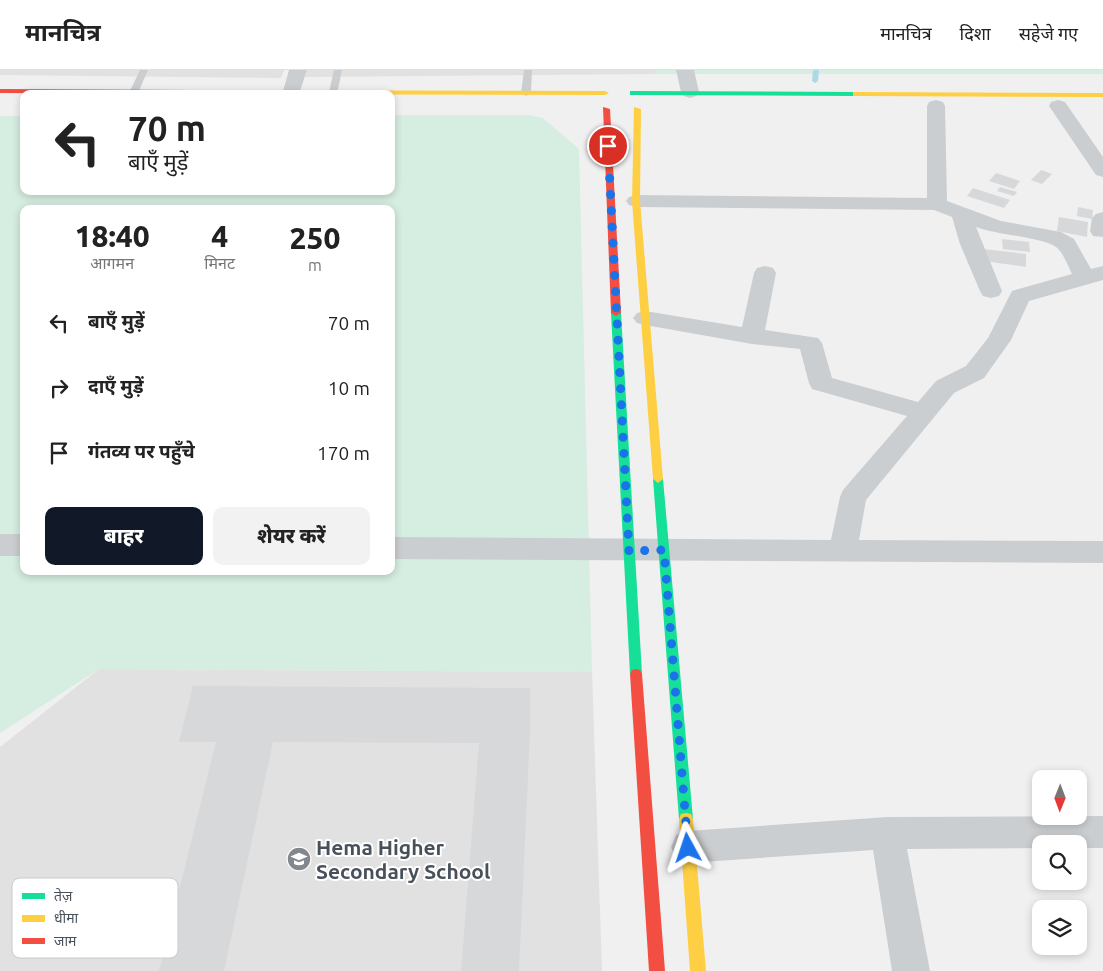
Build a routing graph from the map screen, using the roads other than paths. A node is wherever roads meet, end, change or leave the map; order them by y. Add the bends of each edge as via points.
1 (144, 70) edge
2 (298, 70) edge
3 (338, 70) edge
4 (528, 70) edge
5 (685, 70) edge
6 (135, 90) edge
7 (293, 90) edge
8 (334, 90) edge
9 (0, 91) edge
10 (20, 91) edge
11 (395, 92) edge
12 (690, 92) junction
13 (526, 93) junction
14 (604, 93) junction
15 (633, 93) junction
16 (1103, 95) edge
17 (936, 106) dead end
18 (1011, 106) dead end
19 (1058, 106) junction
20 (1103, 106) edge
21 (600, 107) junction
22 (640, 108) junction
23 (1103, 171) edge
24 (636, 201) junction
25 (937, 204) junction
26 (962, 216) junction
27 (765, 273) dead end
28 (1094, 275) edge
29 (990, 291) dead end
30 (645, 318) junction
31 (752, 336) junction
32 (923, 412) junction
33 (0, 545) edge
34 (20, 545) edge
35 (395, 548) edge
36 (664, 550) junction
37 (629, 551) junction
38 (843, 551) junction
39 (1103, 552) edge
40 (1103, 832) edge
41 (887, 833) junction
42 (688, 848) junction
43 (657, 971) edge
44 (698, 971) edge
45 (911, 971) edge

1 - 6 lane
2 - 7 street
3 - 8 lane
4 - 13 lane
5 - 12 street
9 - 10 street
11 - 13 street
12 - 15 street
12 - 16 street
13 - 14 street
14 - 15 street via 620,90
14 - 21 street via 599,101
15 - 22 street via 642,101
17 - 25 street
18 - 19 street
19 - 20 street
19 - 23 street
21 - 22 street via 621,112
21 - 37 street
22 - 24 street
24 - 25 street
24 - 30 street
25 - 26 street
26 - 28 street via 996,227 1061,240
26 - 29 street
27 - 31 street
28 - 32 street via 1020,296 999,340 975,372 945,387
30 - 31 street
30 - 36 street
31 - 32 street via 810,343 821,383
32 - 38 street via 853,497
33 - 34 street
35 - 37 street
36 - 37 street
36 - 38 street
36 - 42 street
37 - 43 street
38 - 39 street
40 - 41 street
41 - 42 street
41 - 45 street
42 - 44 street

